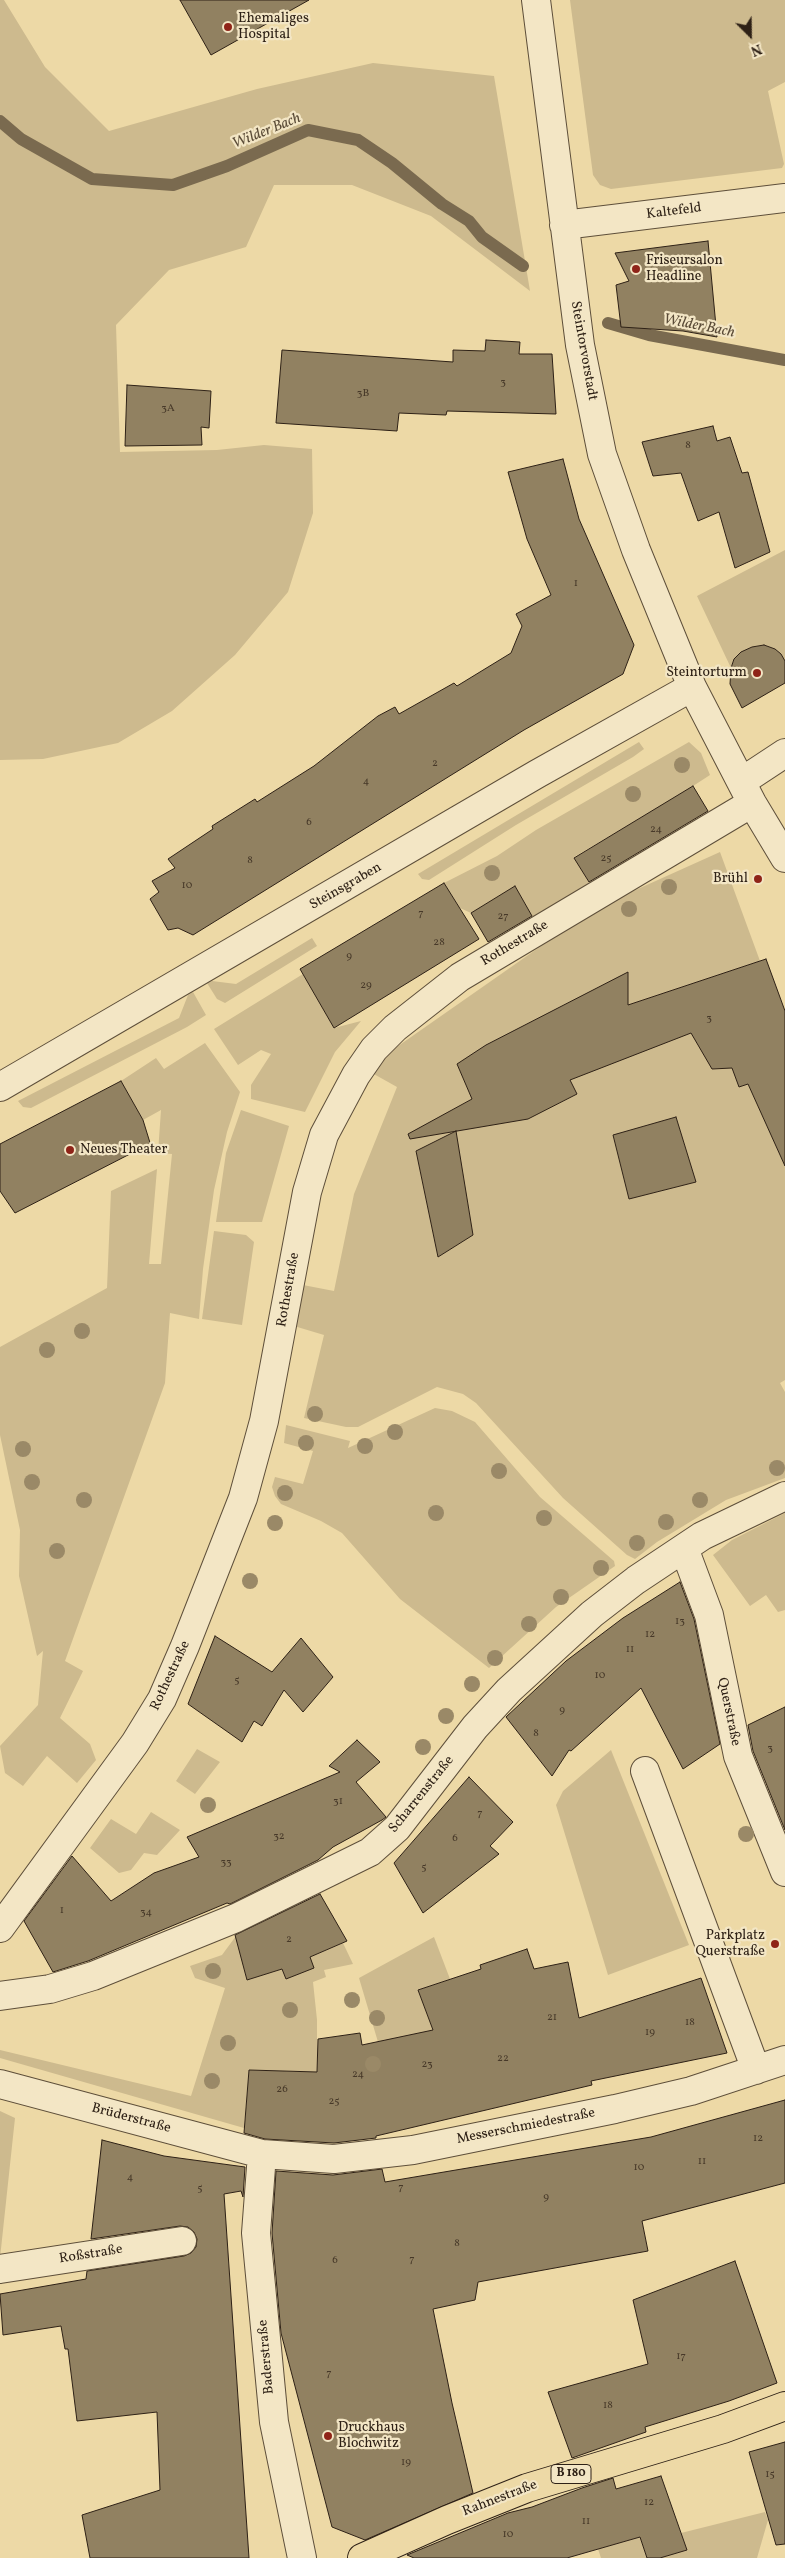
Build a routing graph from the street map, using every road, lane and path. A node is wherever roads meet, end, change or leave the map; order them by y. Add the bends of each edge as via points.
1 (536, 0) edge
2 (785, 198) edge
3 (565, 236) junction
4 (692, 687) junction
5 (785, 753) edge
6 (746, 792) junction
7 (785, 858) edge
8 (0, 1087) edge
9 (785, 1496) edge
10 (684, 1548) junction
11 (645, 1771) dead end
12 (785, 1872) edge
13 (0, 1928) edge
14 (0, 1996) edge
15 (785, 2060) edge
16 (756, 2070) junction
17 (0, 2084) edge
18 (262, 2154) junction
19 (182, 2241) dead end
20 (0, 2269) edge
21 (785, 2406) edge
22 (302, 2558) edge
23 (362, 2558) edge

1 - 3 street, Steintorvorstadt
2 - 3 street, Kaltefeld
3 - 4 street, Steintorvorstadt via 580,346 602,454 636,550
4 - 6 street
4 - 8 street, Steinsgraben
5 - 6 street, Rothestraße
6 - 7 street
6 - 13 street, Rothestraße via 460,977 395,1028 374,1049 356,1075 324,1136 307,1192 264,1421 243,1498 185,1646 162,1699 135,1743
9 - 10 street, Scharrenstraße via 738,1517
10 - 12 street, Querstraße via 709,1615 738,1756
10 - 14 street, Scharrenstraße via 592,1614 509,1690 475,1727 397,1828 370,1852 215,1927 93,1976 50,1989
11 - 16 street
15 - 16 street, Messerschmiedestraße
16 - 18 street, Messerschmiedestraße via 691,2091 616,2109 413,2150 334,2159
17 - 18 street, Brüderstraße
18 - 22 street, Baderstraße via 256,2232 274,2422
19 - 20 street, Roßstraße
21 - 23 main road, Rahnestraße / B 180 via 723,2429 527,2488

